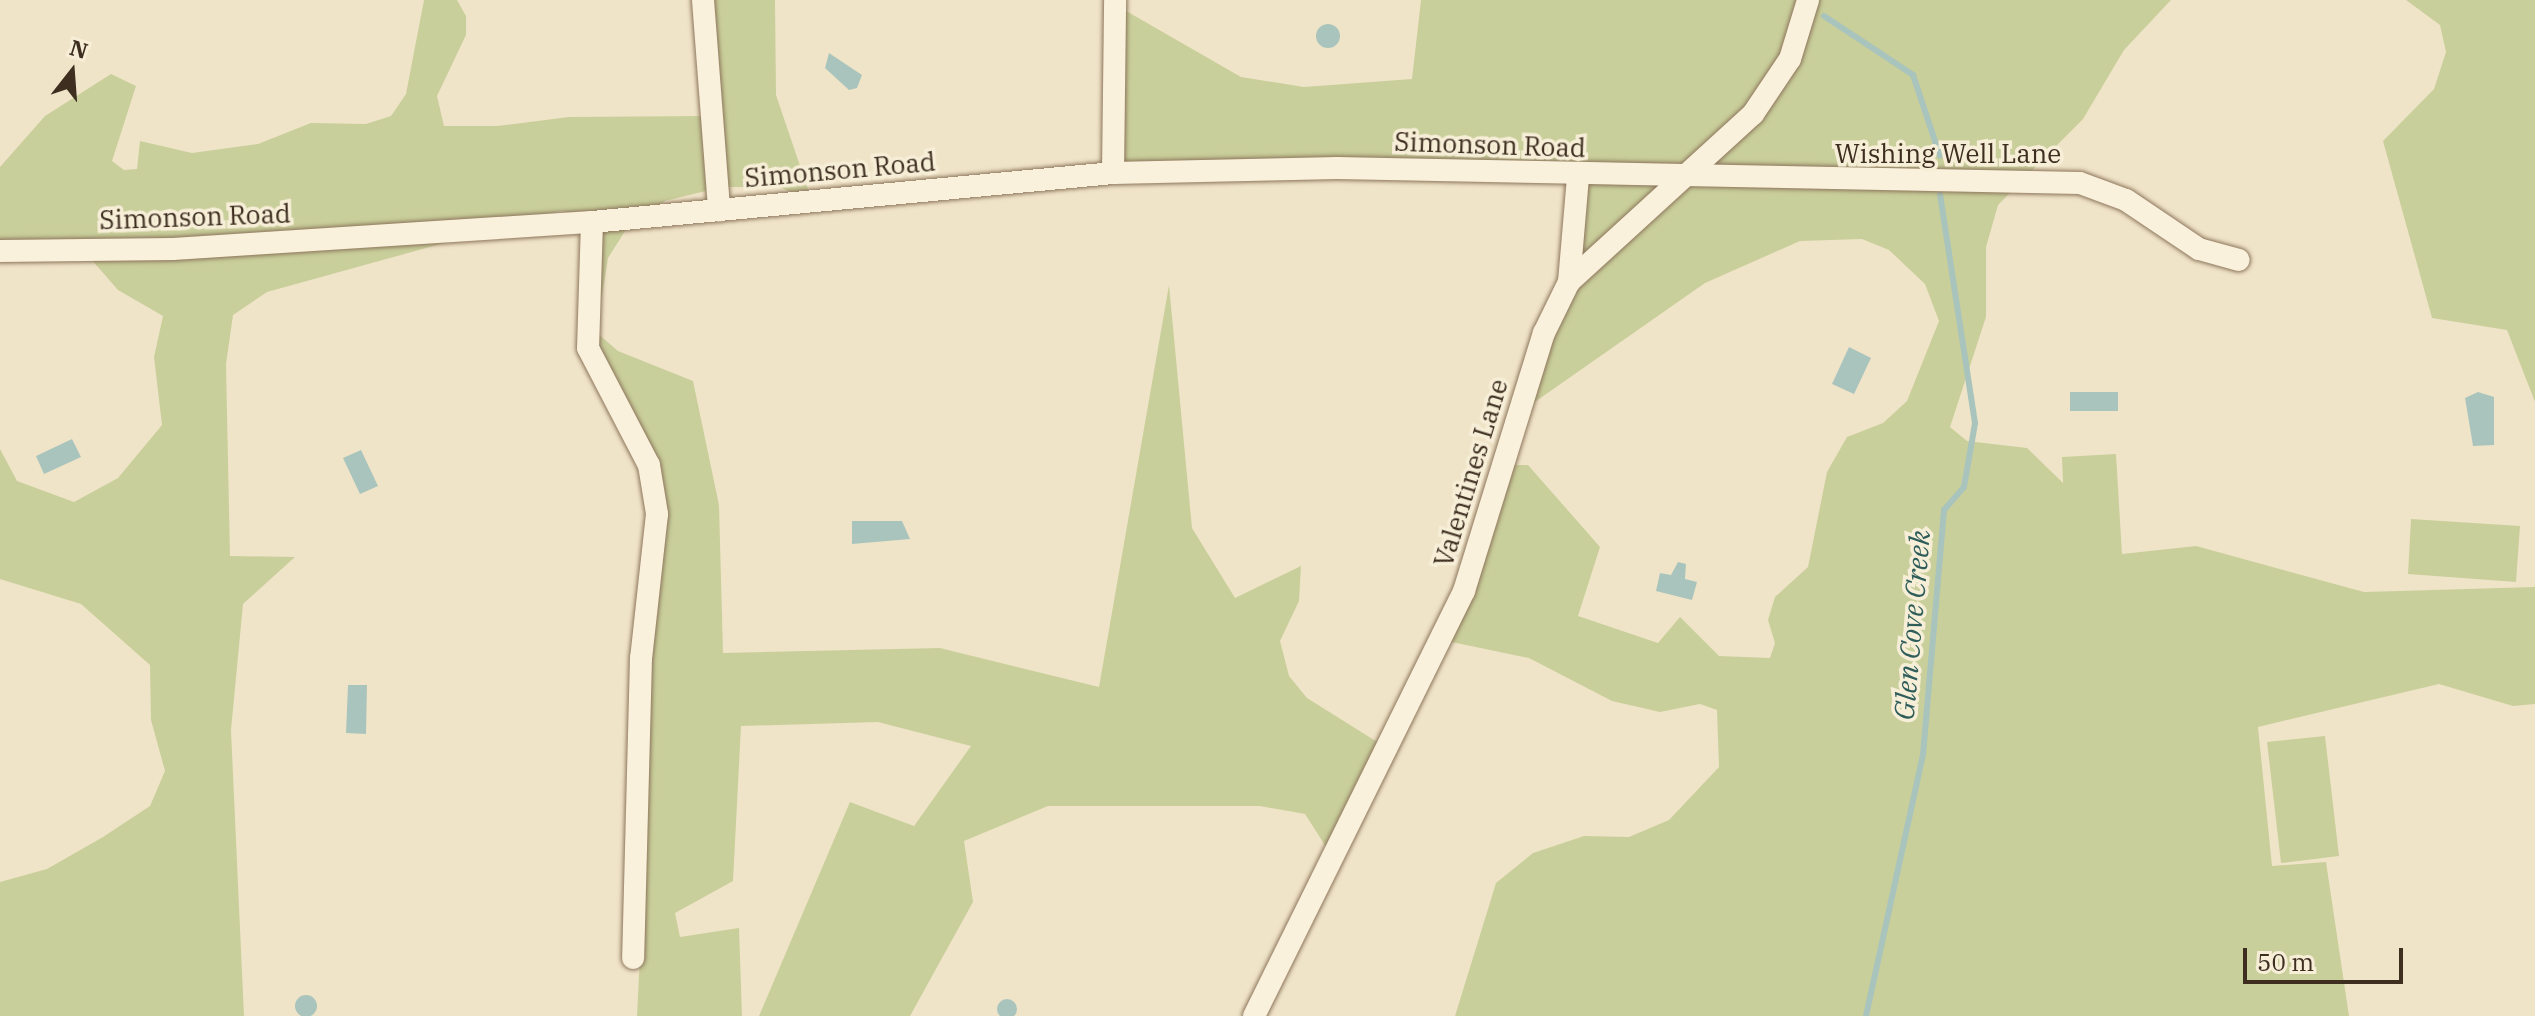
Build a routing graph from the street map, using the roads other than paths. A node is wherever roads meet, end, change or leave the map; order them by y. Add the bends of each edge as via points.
1 (703, 0) edge
2 (1115, 0) edge
3 (1808, 0) edge
4 (1113, 173) junction
5 (1578, 176) junction
6 (1685, 179) junction
7 (719, 210) junction
8 (592, 222) junction
9 (0, 251) edge
10 (2239, 260) dead end
11 (1569, 282) junction
12 (633, 958) dead end
13 (1254, 1016) edge

1 - 7 street
2 - 4 street
3 - 6 street, Valentines Lane via 1783,70 1753,114
4 - 5 street, Simonson Road via 1337,168
4 - 7 street, Simonson Road
5 - 6 street, Simonson Road
5 - 11 street
6 - 10 street, Wishing Well Lane via 2080,183 2126,200 2199,249
6 - 11 street, Valentines Lane
7 - 8 street, Simonson Road
8 - 9 street, Simonson Road via 173,249
8 - 12 street via 588,348 649,465 657,514 641,658
11 - 13 street, Valentines Lane via 1544,333 1464,591

